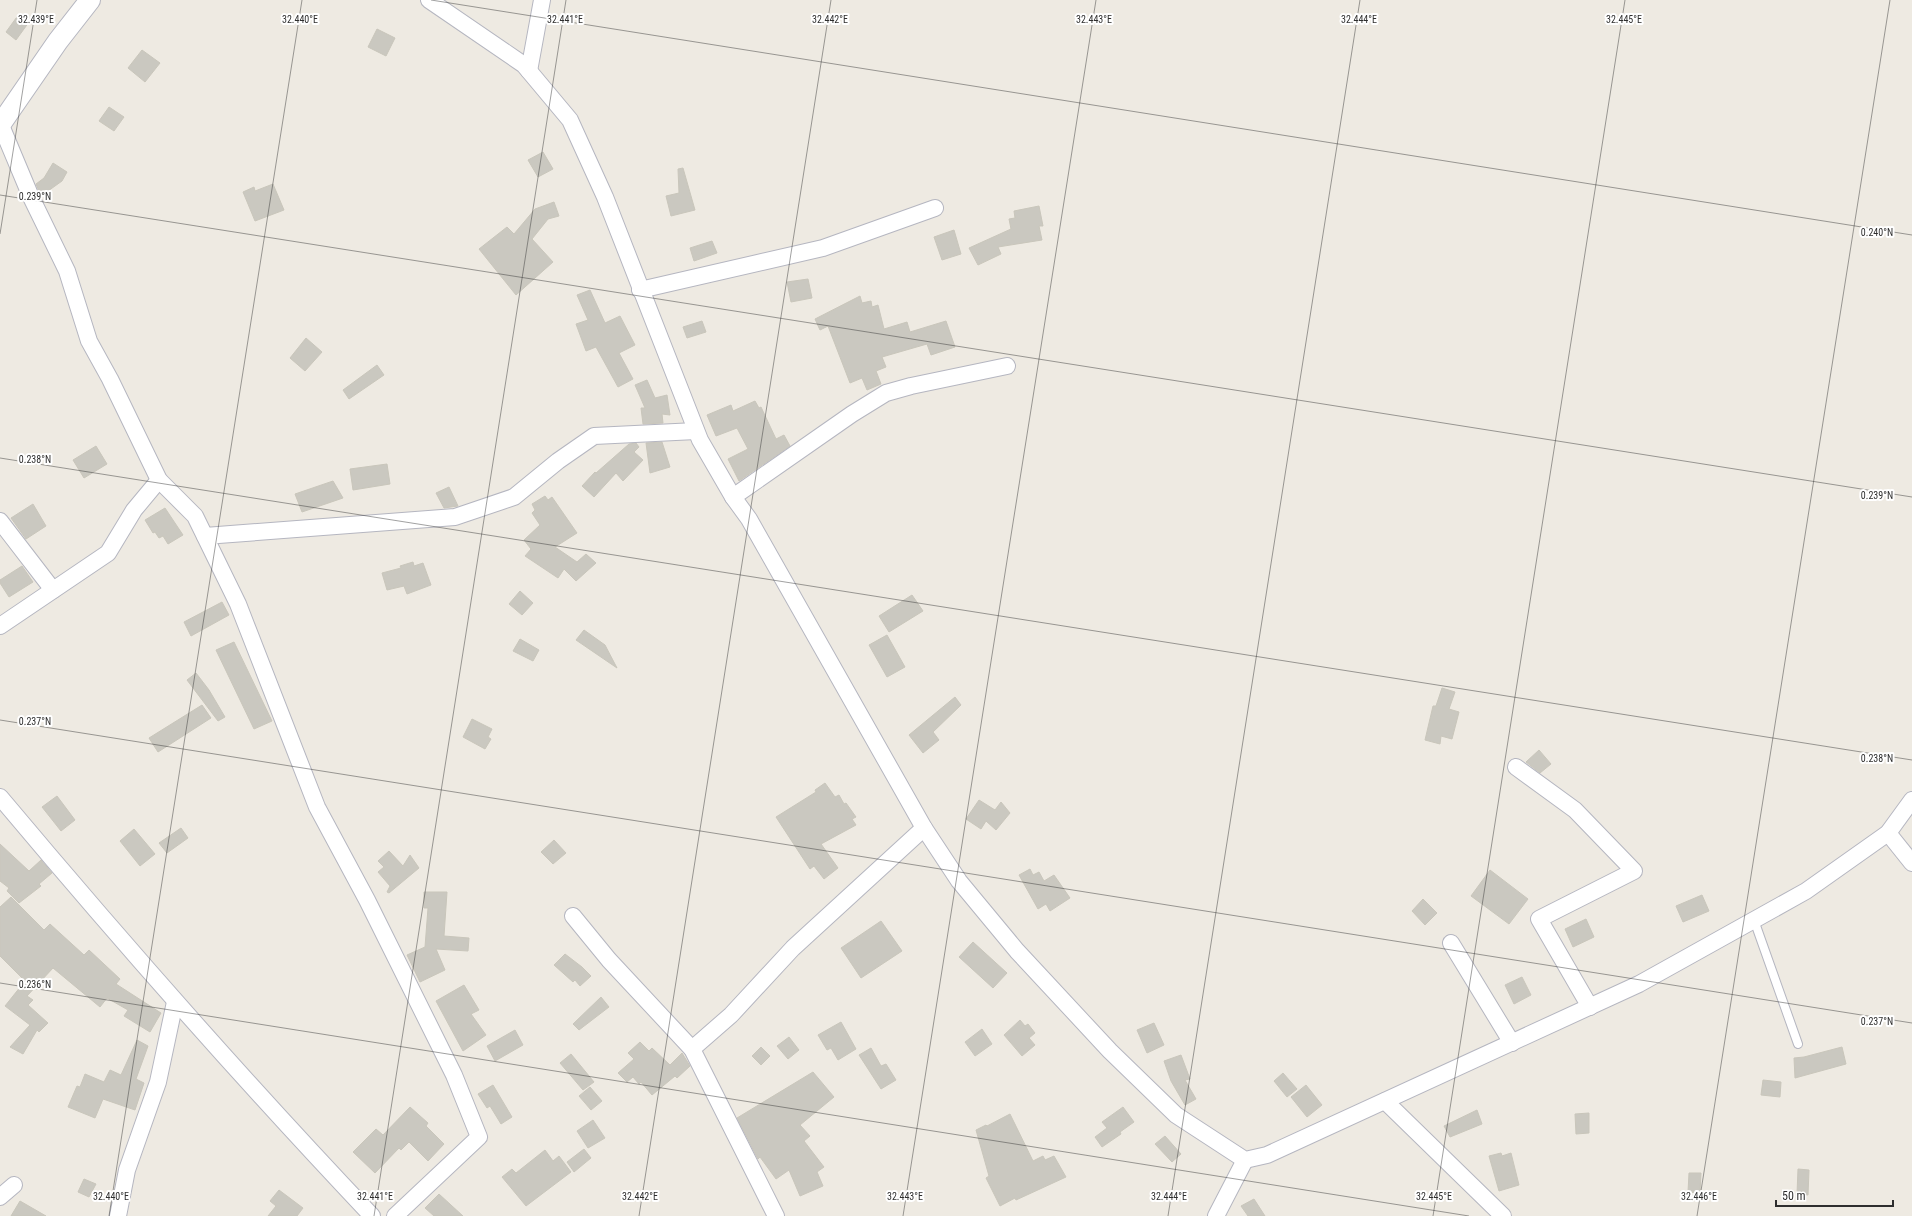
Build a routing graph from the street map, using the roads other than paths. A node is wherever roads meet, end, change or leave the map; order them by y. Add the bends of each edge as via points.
1 (90, 0) edge
2 (429, 0) edge
3 (542, 0) edge
4 (528, 71) junction
5 (0, 124) edge
6 (934, 208) dead end
7 (640, 290) junction
8 (1007, 366) dead end
9 (696, 431) junction
10 (159, 480) junction
11 (732, 497) junction
12 (0, 521) edge
13 (205, 536) junction
14 (53, 590) junction
15 (0, 626) edge
16 (1516, 767) dead end
17 (0, 797) edge
18 (1912, 800) edge
19 (924, 828) junction
20 (1888, 833) junction
21 (1912, 863) edge
22 (573, 916) dead end
23 (1754, 920) junction
24 (1451, 943) dead end
25 (174, 1002) junction
26 (1590, 1007) junction
27 (1512, 1042) junction
28 (1798, 1044) dead end
29 (692, 1049) junction
30 (1385, 1101) junction
31 (1245, 1160) junction
32 (14, 1185) dead end
33 (0, 1197) edge
34 (118, 1216) edge
35 (372, 1216) edge
36 (394, 1216) edge
37 (776, 1216) edge
38 (1216, 1216) edge
39 (1503, 1216) edge

1 - 5 street
2 - 4 street via 524,65
3 - 4 street
4 - 7 street via 570,120 605,196
5 - 10 street via 31,197 67,271 89,341
6 - 7 street via 823,248
7 - 9 street
8 - 11 street via 886,393
9 - 11 street
9 - 13 street via 594,436 514,497 455,517
10 - 13 street via 195,516
10 - 14 street via 134,510 108,553
11 - 19 street via 749,519
12 - 14 street
13 - 36 street via 238,604 317,807 367,900 454,1075 479,1136
14 - 15 street
16 - 26 street via 1575,810 1634,871 1539,920
17 - 25 street
18 - 20 street
19 - 29 street via 793,948 731,1016
19 - 31 street via 959,881 1017,951 1110,1051 1176,1115
20 - 21 street
20 - 23 street via 1806,891
22 - 29 street via 609,960
23 - 26 street via 1639,984
23 - 28 lane
24 - 27 street
25 - 34 street via 158,1082 127,1170
25 - 35 street
26 - 27 street
27 - 30 street
29 - 37 street
30 - 31 street via 1267,1155
30 - 39 street
31 - 38 street
32 - 33 street

